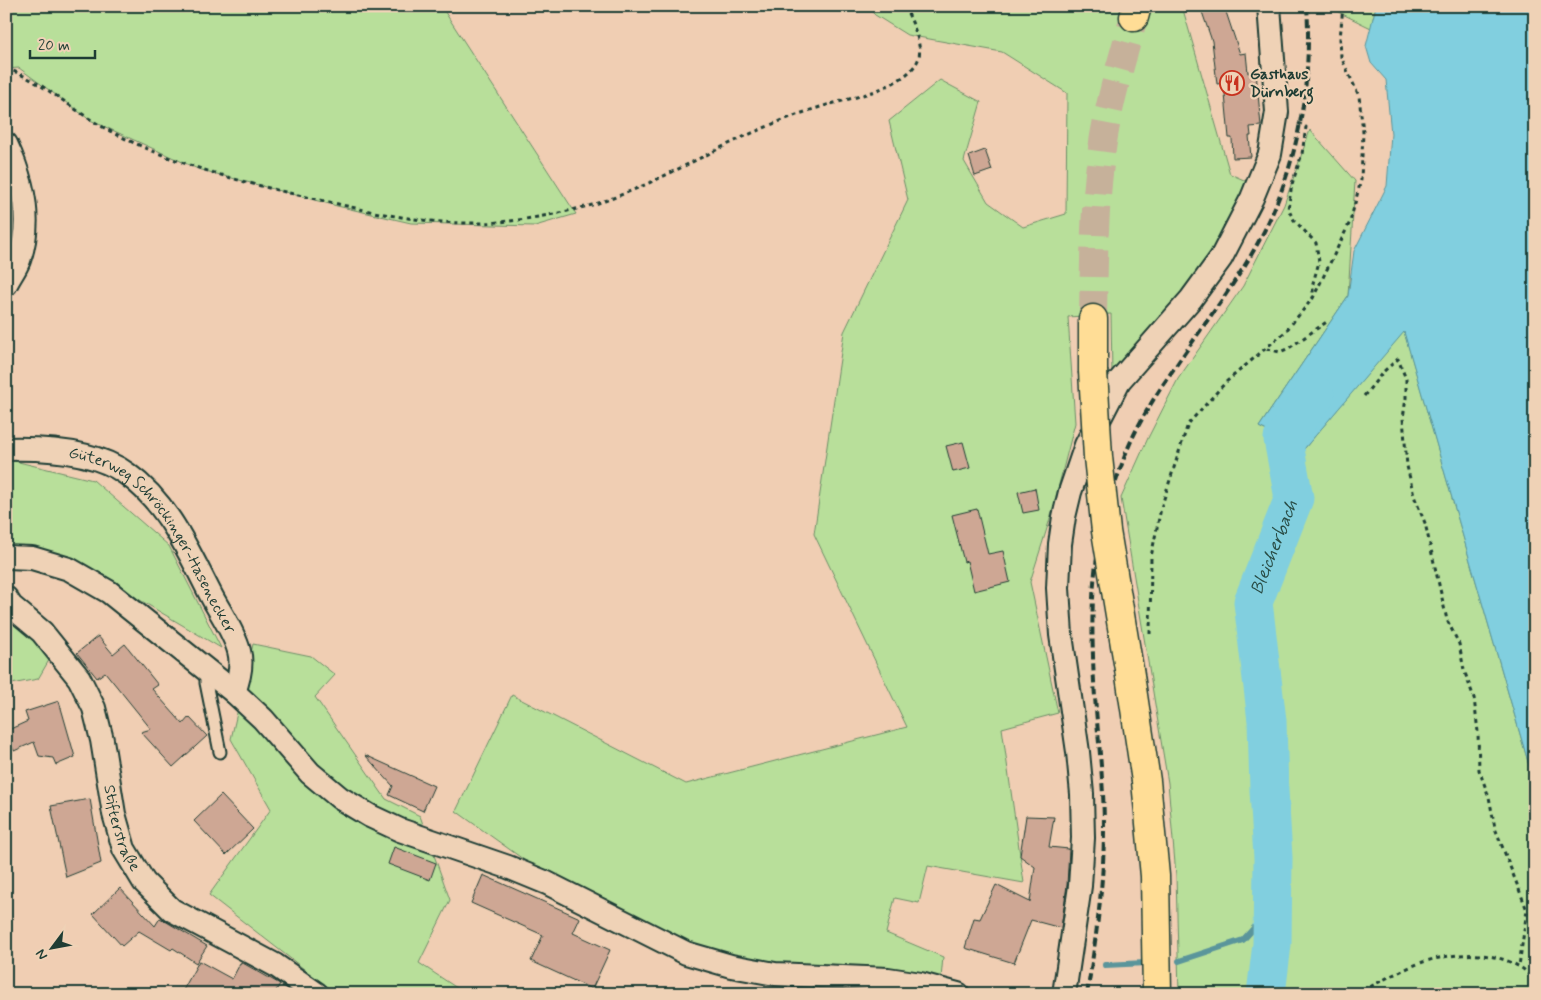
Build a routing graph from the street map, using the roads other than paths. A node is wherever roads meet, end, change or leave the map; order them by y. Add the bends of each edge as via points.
1 (1269, 6) edge
2 (6, 144) edge
3 (6, 284) edge
4 (1093, 319) tunnel mouth
5 (6, 449) edge
6 (6, 557) edge
7 (6, 598) edge
8 (206, 669) junction
9 (234, 692) junction
10 (220, 752) dead end
11 (317, 994) edge
12 (958, 994) edge
13 (1064, 994) edge
14 (1157, 994) edge

1 - 13 street via 1277,112 1267,163 1221,258 1191,299 1119,381 1086,445 1064,517 1058,588 1078,752 1083,838 1080,886
2 - 3 street via 26,205 24,240
4 - 14 main road, bridge via 1098,457 1106,531 1147,791 1155,876
5 - 9 street, Güterweg Schröckinger-Hasenecker via 66,452 102,461 126,473 150,493 171,520 240,652 241,673
6 - 8 street via 32,558 69,569 109,592
7 - 11 street, Stifterstraße via 42,632 79,678 94,708 124,849 144,882 172,910 275,965
8 - 9 street
8 - 10 lane via 207,690
9 - 12 street via 263,719 310,773 340,798 370,816 400,830 548,883 686,953 775,974 888,979

